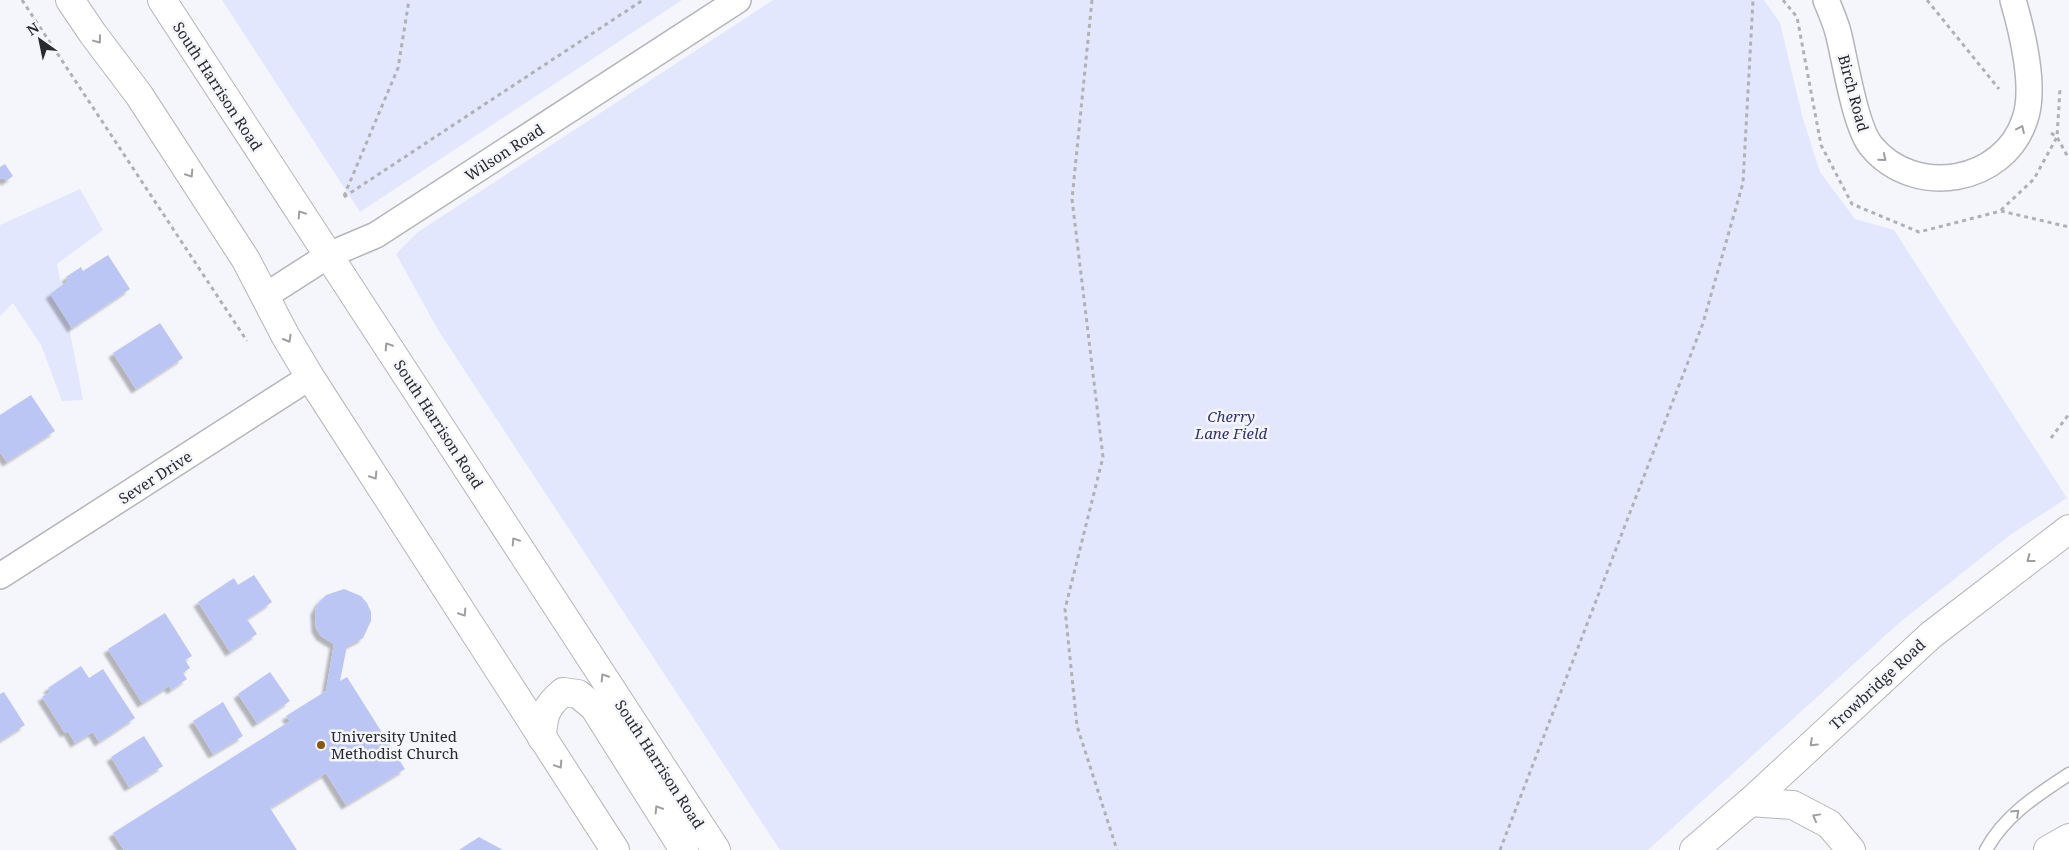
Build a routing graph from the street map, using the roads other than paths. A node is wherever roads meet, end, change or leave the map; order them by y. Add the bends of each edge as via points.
1 (70, 0) edge
2 (162, 0) edge
3 (738, 0) edge
4 (1826, 0) edge
5 (2013, 0) edge
6 (328, 254) junction
7 (265, 296) junction
8 (310, 377) junction
9 (2069, 529) edge
10 (0, 576) edge
11 (542, 738) junction
12 (2069, 774) edge
13 (1750, 802) junction
14 (2069, 838) edge
15 (615, 850) edge
16 (684, 850) edge
17 (716, 850) edge
18 (1694, 850) edge
19 (1851, 850) edge
20 (1986, 850) edge
21 (2048, 850) edge

1 -> 7 street via 139,95 246,260
6 -> 2 street, South Harrison Road
3 - 6 street, Wilson Road via 376,235
4 -> 5 street, Birch Road via 1837,30 1861,128 1870,145 1884,160 1903,171 1926,178 1956,177 1983,169 2004,153 2019,134 2026,117 2028,86 2024,39
6 - 7 street, Wilson Road
17 -> 6 street, South Harrison Road
7 -> 8 street
8 - 10 street, Sever Drive
8 -> 11 street
9 -> 13 street, Trowbridge Road via 1930,635
11 -> 15 street
16 -> 11 street via 594,707 578,694 562,692 550,702 543,718
20 -> 12 lane via 1994,834 2028,801
13 - 18 street, Trowbridge Road
19 -> 13 street via 1829,824 1793,805
14 - 21 street

